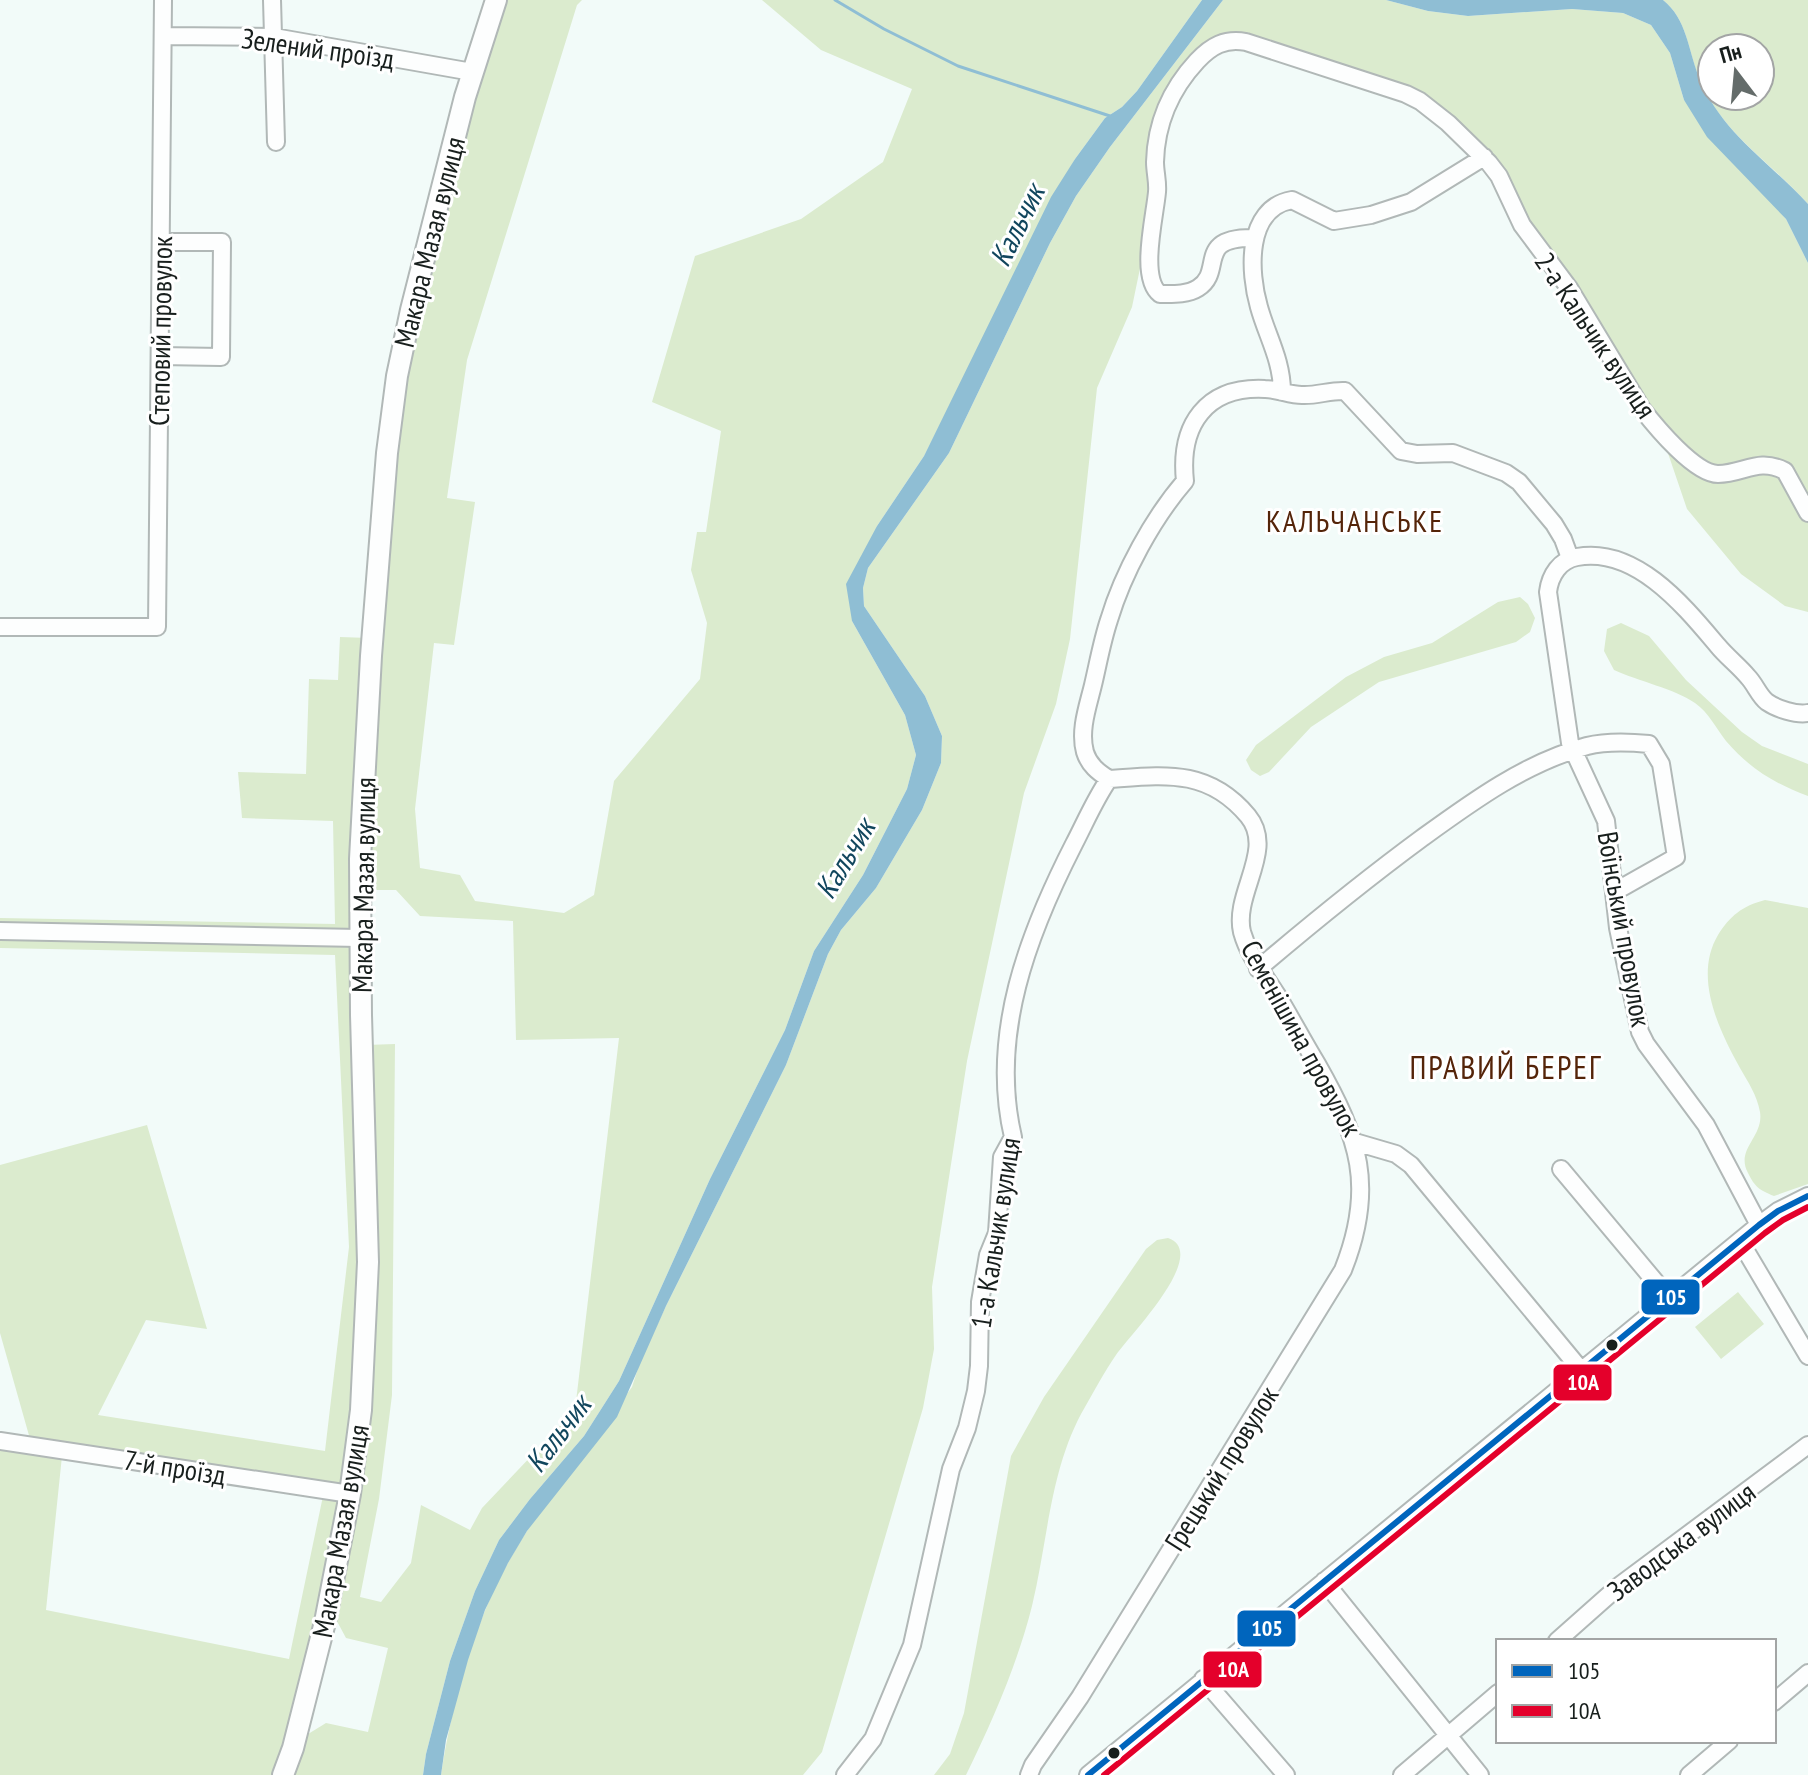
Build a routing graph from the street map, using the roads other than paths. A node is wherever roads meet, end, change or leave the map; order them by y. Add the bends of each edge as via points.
1 (163, 0) edge
2 (272, 0) edge
3 (496, 0) edge
4 (163, 36) junction
5 (274, 37) junction
6 (472, 72) junction
7 (276, 142) dead end
8 (1484, 157) junction
9 (1254, 238) junction
10 (161, 242) junction
11 (160, 356) junction
12 (1282, 392) junction
13 (1808, 513) edge
14 (1570, 558) junction
15 (0, 627) edge
16 (1808, 713) edge
17 (1573, 751) junction
18 (1109, 779) junction
19 (1615, 888) junction
20 (0, 931) edge
21 (359, 938) junction
22 (1258, 969) junction
23 (1355, 1142) junction
24 (1561, 1169) dead end
25 (1808, 1196) edge
26 (1759, 1225) junction
27 (1740, 1241) junction
28 (1669, 1298) junction
29 (1808, 1356) edge
30 (1581, 1370) junction
31 (0, 1441) edge
32 (1808, 1445) edge
33 (350, 1494) junction
34 (1324, 1581) junction
35 (1559, 1639) edge
36 (1808, 1673) edge
37 (1203, 1679) junction
38 (1496, 1695) edge
39 (1776, 1700) edge
40 (1448, 1737) junction
41 (1727, 1743) edge
42 (283, 1775) edge
43 (845, 1775) edge
44 (1029, 1775) edge
45 (1088, 1775) edge
46 (1286, 1775) edge
47 (1402, 1775) edge
48 (1480, 1775) edge
49 (1689, 1775) edge

1 - 4 street, Степовий провулок
2 - 5 street
3 - 6 main road, Макара Мазая вулиця
4 - 5 street, Зелений проїзд
4 - 10 street, Степовий провулок
5 - 6 street, Зелений проїзд
5 - 7 street
6 - 21 main road, Макара Мазая вулиця via 397,376 371,656
8 - 9 street via 1405,206 1371,215 1334,221 1287,201 1267,215
8 - 9 street, 2-а Кальчик вулиця via 1414,97 1310,61 1227,41 1210,49 1185,74 1165,113 1155,159 1158,185 1149,256 1154,288 1160,294 1198,288 1220,245
8 - 13 street, 2-а Кальчик вулиця via 1522,225 1569,288 1656,426 1709,473 1763,465 1785,471
9 - 12 street via 1259,309 1280,367
10 - 11 street, Степовий провулок
10 - 11 street via 222,242 221,357
11 - 15 street, Степовий провулок via 157,627
12 - 14 street via 1345,391 1401,451 1453,453 1506,473 1540,506
12 - 18 street via 1243,390 1218,398 1203,408 1189,431 1185,481 1158,515 1119,593 1087,710 1085,751 1093,767
14 - 16 street via 1595,556 1640,571 1691,614 1766,701
14 - 17 street via 1557,569 1548,592
17 - 19 street, Воїнський провулок via 1604,814
17 - 19 street via 1598,744 1641,743 1649,744 1660,759 1676,857
17 - 22 street via 1512,776 1443,823
18 - 22 street, Семенішина провулок via 1170,774 1197,780 1247,814 1258,843 1241,924
18 - 43 street, 1-а Кальчик вулиця via 1063,866 1022,963 1005,1072 1013,1137 1002,1157 997,1233 980,1302 976,1391 945,1491 910,1653 873,1739
19 - 26 street, Воїнський провулок via 1640,1032 1706,1125
20 - 21 street
21 - 33 main road, Макара Мазая вулиця via 368,1262 362,1395
22 - 23 street, Семенішина провулок via 1334,1095
23 - 30 street, Семенішина провулок via 1396,1154 1411,1165
23 - 44 street, Грецький провулок via 1359,1220 1343,1270
24 - 28 street
25 - 26 street
26 - 27 street
27 - 28 street
27 - 29 street
28 - 30 street
30 - 34 street
31 - 33 street, 7-й проїзд
32 - 35 street, Заводська вулиця via 1619,1586
33 - 42 main road, Макара Мазая вулиця via 325,1622
34 - 37 street
34 - 40 street
36 - 39 street
37 - 45 street
37 - 46 street
38 - 40 street
40 - 47 street
40 - 48 street
41 - 49 street

